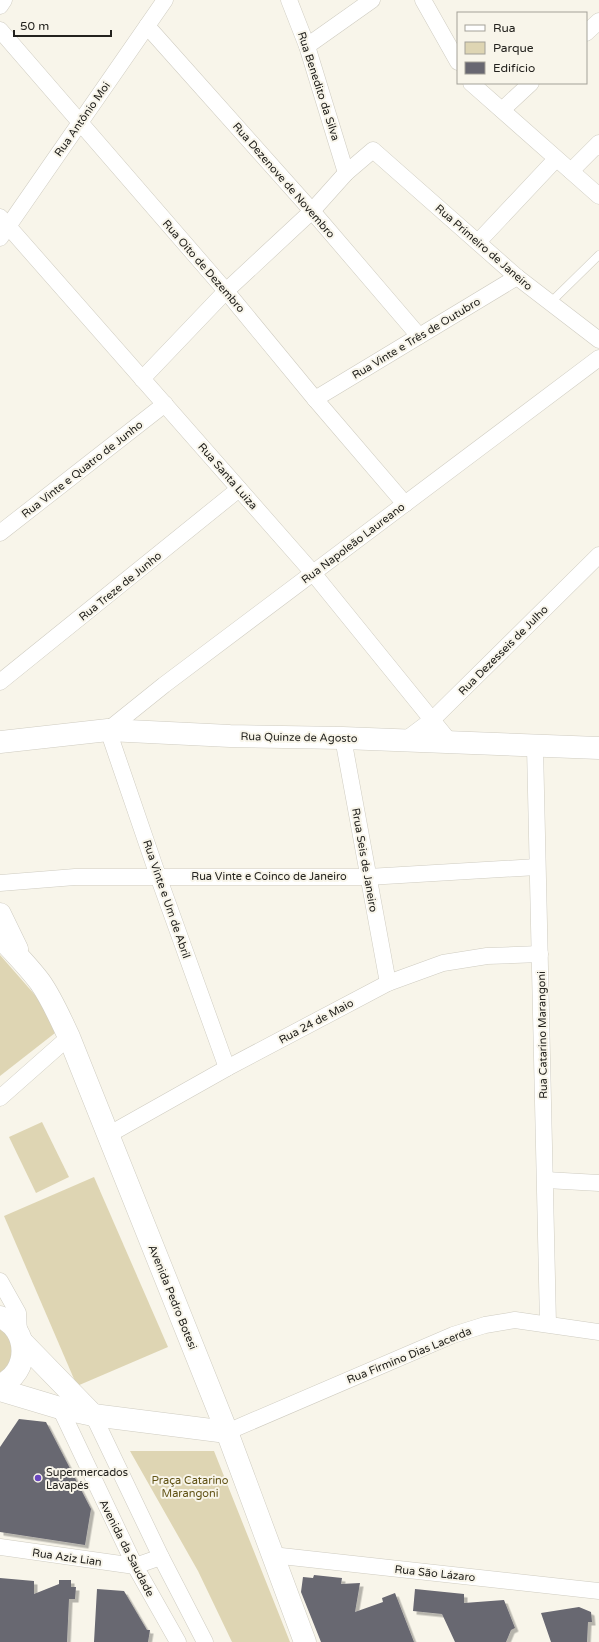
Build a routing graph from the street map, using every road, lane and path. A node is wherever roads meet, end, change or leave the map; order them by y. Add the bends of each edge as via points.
1 (4, 0) edge
2 (164, 0) edge
3 (289, 0) edge
4 (372, 0) edge
5 (425, 1) edge
6 (0, 6) edge
7 (599, 21) edge
8 (147, 26) junction
9 (0, 30) edge
10 (587, 32) edge
11 (307, 46) junction
12 (457, 60) edge
13 (472, 84) edge
14 (531, 84) edge
15 (502, 110) junction
16 (80, 122) junction
17 (599, 143) edge
18 (556, 159) junction
19 (571, 171) junction
20 (346, 173) junction
21 (599, 196) edge
22 (312, 211) junction
23 (3, 227) edge
24 (478, 242) junction
25 (599, 255) edge
26 (517, 277) junction
27 (226, 291) junction
28 (551, 302) junction
29 (419, 336) junction
30 (599, 340) edge
31 (599, 358) edge
32 (142, 379) junction
33 (315, 399) junction
34 (165, 404) junction
35 (239, 489) junction
36 (405, 504) junction
37 (0, 533) edge
38 (599, 556) edge
39 (313, 573) junction
40 (0, 682) edge
41 (432, 720) junction
42 (108, 730) junction
43 (343, 738) junction
44 (404, 741) junction
45 (0, 742) edge
46 (450, 742) junction
47 (535, 747) junction
48 (598, 747) edge
49 (537, 867) junction
50 (158, 876) junction
51 (368, 876) junction
52 (0, 883) edge
53 (0, 914) edge
54 (0, 937) edge
55 (540, 954) junction
56 (22, 961) junction
57 (388, 982) junction
58 (69, 1037) junction
59 (227, 1068) junction
60 (0, 1098) edge
61 (108, 1135) junction
62 (546, 1180) junction
63 (599, 1183) edge
64 (0, 1280) edge
65 (0, 1318) edge
66 (548, 1324) junction
67 (599, 1332) edge
68 (20, 1338) junction
69 (0, 1385) edge
70 (0, 1390) edge
71 (60, 1408) junction
72 (93, 1415) junction
73 (227, 1432) junction
74 (0, 1547) edge
75 (272, 1555) junction
76 (161, 1557) junction
77 (135, 1566) junction
78 (599, 1591) edge
79 (178, 1642) edge
80 (206, 1642) edge
81 (304, 1642) edge

1 - 6 street
2 - 8 street, Rua Antônio Moi
3 - 11 street, Rua Benedito da Silva
4 - 11 street
5 - 12 street
7 - 10 street
8 - 16 street, Rua Antônio Moi
8 - 22 street, Rua Dezenove de Novembro
9 - 16 street, Rua Oito de Dezembro
11 - 20 street, Rua Benedito da Silva
13 - 15 street
14 - 15 street
15 - 18 street
16 - 23 street, Rua Antônio Moi
16 - 27 street, Rua Oito de Dezembro
17 - 19 street
18 - 19 street
18 - 24 street
19 - 21 street
20 - 22 street
20 - 24 street, Rua Primeiro de Janeiro via 373,150
22 - 27 street
22 - 29 street, Rua Dezenove de Novembro
23 - 32 street, Rua Santa Luiza
24 - 26 street, Rua Primeiro de Janeiro
25 - 28 lane
26 - 28 street, Rua Primeiro de Janeiro
26 - 29 street, Rua Vinte e Três de Outubro
27 - 32 street
27 - 33 street, Rua Oito de Dezembro
28 - 30 street, Rua Primeiro de Janeiro
29 - 33 street, Rua Vinte e Três de Outubro
31 - 36 street, Rua Napoleão Laureano
32 - 34 street, Rua Santa Luiza
33 - 36 street, Rua Oito de Dezembro
34 - 35 street, Rua Santa Luiza
34 - 37 street, Rua Vinte e Quatro de Junho
35 - 39 street, Rua Santa Luiza
35 - 40 street, Rua Treze de Junho
36 - 39 street, Rua Napoleão Laureano
38 - 41 street, Rua Dezesseis de Julho
39 - 41 street, Rua Santa Luiza
39 - 42 street, Rua Napoleão Laureano
41 - 44 street, Rua Dezesseis de Julho
41 - 46 street, Rua Santa Luiza
42 - 43 main road, Rua Quinze de Agosto
42 - 45 main road, Rua Quinze de Agosto
42 - 50 street, Rua Vinte e Um de Abril
43 - 44 main road, Rua Quinze de Agosto
43 - 51 street, Rrua Seis de Janeiro
44 - 46 main road, Rua Quinze de Agosto
46 - 47 main road, Rua Quinze de Agosto
47 - 48 main road, Rua Quinze de Agosto
47 - 49 street, Rua Catarino Marangoni
49 - 51 street, Rua Vinte e Coinco de Janeiro
49 - 55 street, Rua Catarino Marangoni
50 - 51 street, Rua Vinte e Coinco de Janeiro
50 - 52 street, Rua Vinte e Coinco de Janeiro via 76,876
50 - 59 street, Rua Vinte e Um de Abril
51 - 57 street, Rrua Seis de Janeiro
53 - 56 main road, Avenida Pedro Botesi
54 - 56 main road, Avenida Pedro Botesi
55 - 57 street, Rua 24 de Maio via 487,956 443,963
55 - 62 street, Rua Catarino Marangoni
56 - 58 main road, Avenida Pedro Botesi via 40,983
57 - 59 street, Rua 24 de Maio
58 - 60 street
58 - 61 main road, Avenida Pedro Botesi
59 - 61 street, Rua 24 de Maio
61 - 73 main road, Avenida Pedro Botesi
62 - 63 street
62 - 66 street, Rua Catarino Marangoni
64 - 68 street via 18,1313
65 - 68 main road via 14,1327
66 - 67 street, Rua Firmino Dias Lacerda
66 - 73 street, Rua Firmino Dias Lacerda via 515,1320 485,1325 453,1335
68 - 69 main road via 23,1354 20,1366 13,1377
68 - 72 main road
70 - 71 main road
71 - 72 main road
71 - 77 street, Avenida da Saudade
72 - 73 main road
72 - 76 street
73 - 75 main road, Avenida Pedro Botesi
74 - 77 street, Rua Aziz Lian
75 - 78 street, Rua São Lázaro
75 - 81 main road, Avenida Pedro Botesi
76 - 77 street
76 - 80 street
77 - 79 street, Avenida da Saudade

